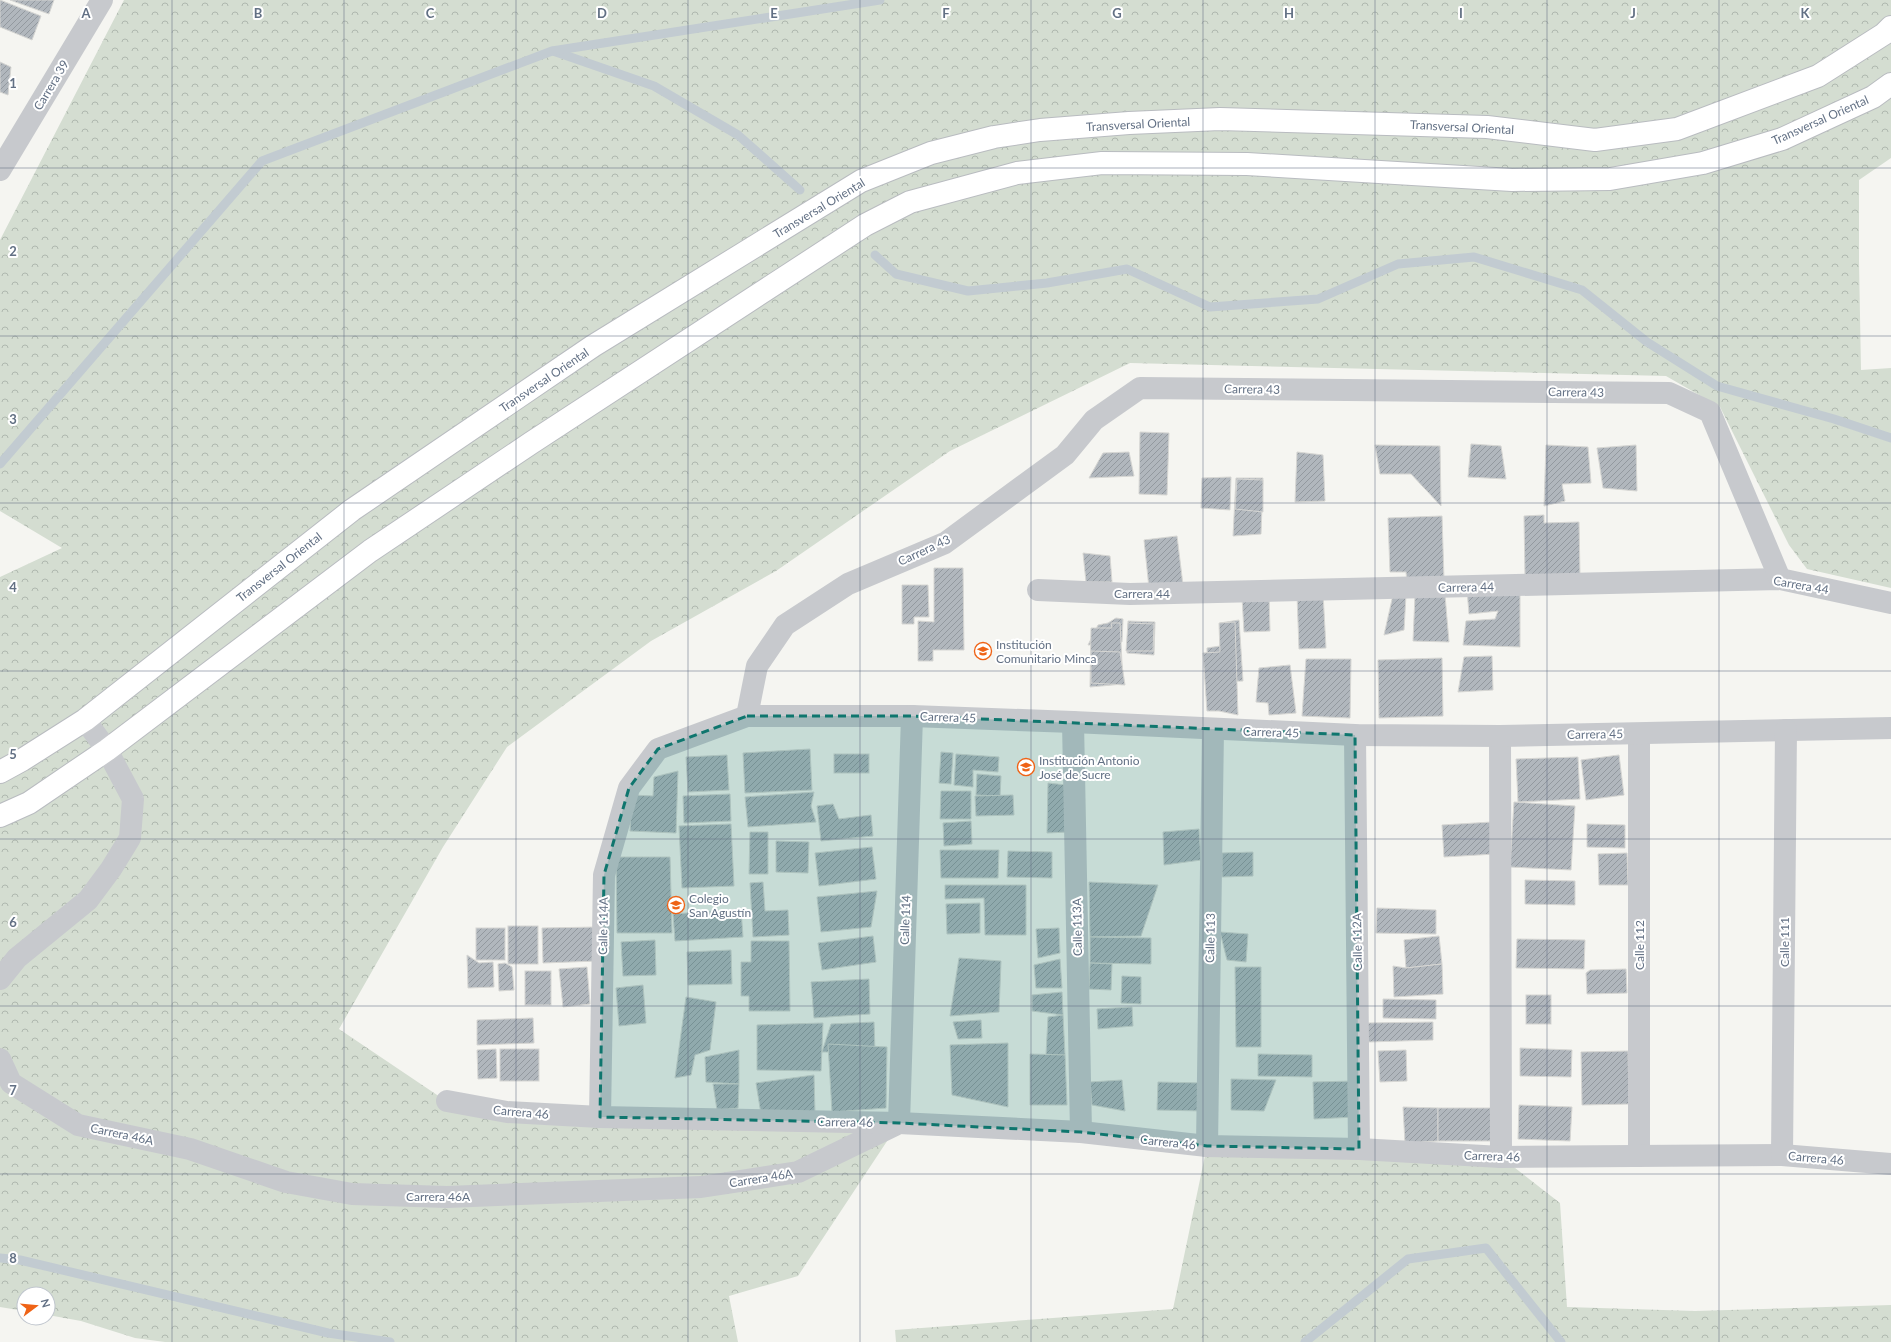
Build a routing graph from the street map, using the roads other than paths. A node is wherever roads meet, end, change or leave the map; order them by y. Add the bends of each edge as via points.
1 (102, 0) edge
2 (1891, 27) edge
3 (1891, 84) edge
4 (0, 170) edge
5 (1780, 579) junction
6 (1038, 590) dead end
7 (1891, 602) edge
8 (747, 716) junction
9 (912, 716) junction
10 (85, 720) junction
11 (1073, 722) junction
12 (1891, 728) edge
13 (1213, 729) junction
14 (1786, 730) junction
15 (1639, 734) junction
16 (1355, 736) junction
17 (1500, 736) junction
18 (658, 749) joint
19 (107, 750) junction
20 (0, 772) edge
21 (0, 816) edge
22 (0, 979) edge
23 (0, 1059) edge
24 (446, 1101) dead end
25 (600, 1117) junction
26 (899, 1123) junction
27 (1080, 1132) junction
28 (1208, 1146) junction
29 (1359, 1149) junction
30 (1782, 1155) junction
31 (1639, 1156) junction
32 (1501, 1157) junction
33 (1891, 1164) edge

1 - 4 street, Carrera 39
2 - 10 main road, Transversal Oriental via 1818,76 1677,129 1595,140 1487,127 1220,120 1129,123 1040,130 994,137 931,153 861,181 593,346 352,510
3 - 19 main road, Transversal Oriental via 1873,97 1782,139 1703,163 1610,179 1512,180 1247,164 1102,164 1017,173 910,202 858,229 530,443 370,551
5 - 6 street, Carrera 44 via 1130,594
5 - 7 street, Carrera 44
5 - 8 street, Carrera 43 via 1710,412 1669,393 1140,388 1094,420 1065,455 945,543 848,584 785,625 757,666
8 - 9 street, Carrera 45
8 - 18 street, Carrera 45
9 - 11 street, Carrera 45
9 - 26 street, Calle 114
10 - 19 street
10 - 20 main road, Transversal Oriental
11 - 13 street, Carrera 45
11 - 27 street, Calle 113A
12 - 14 street, Carrera 45
13 - 16 street, Carrera 45
13 - 28 street, Calle 113
14 - 15 street, Carrera 45
14 - 30 street, Calle 111
15 - 17 street, Carrera 45
15 - 31 street, Calle 112
16 - 17 street, Carrera 45
16 - 29 street, Calle 112A
17 - 32 street
18 - 25 street, Calle 114A via 629,788 604,875
19 - 21 main road, Transversal Oriental via 29,803
19 - 22 street via 133,799 130,838 88,900 17,958
23 - 26 street, Carrera 46A via 11,1083 78,1125 190,1149 286,1182 352,1194 447,1197 701,1187 798,1172
24 - 25 street, Carrera 46 via 508,1112
25 - 26 street, Carrera 46
26 - 27 street, Carrera 46
27 - 28 street, Carrera 46
28 - 29 street, Carrera 46
29 - 32 street, Carrera 46
30 - 31 street, Carrera 46
30 - 33 street, Carrera 46
31 - 32 street, Carrera 46

